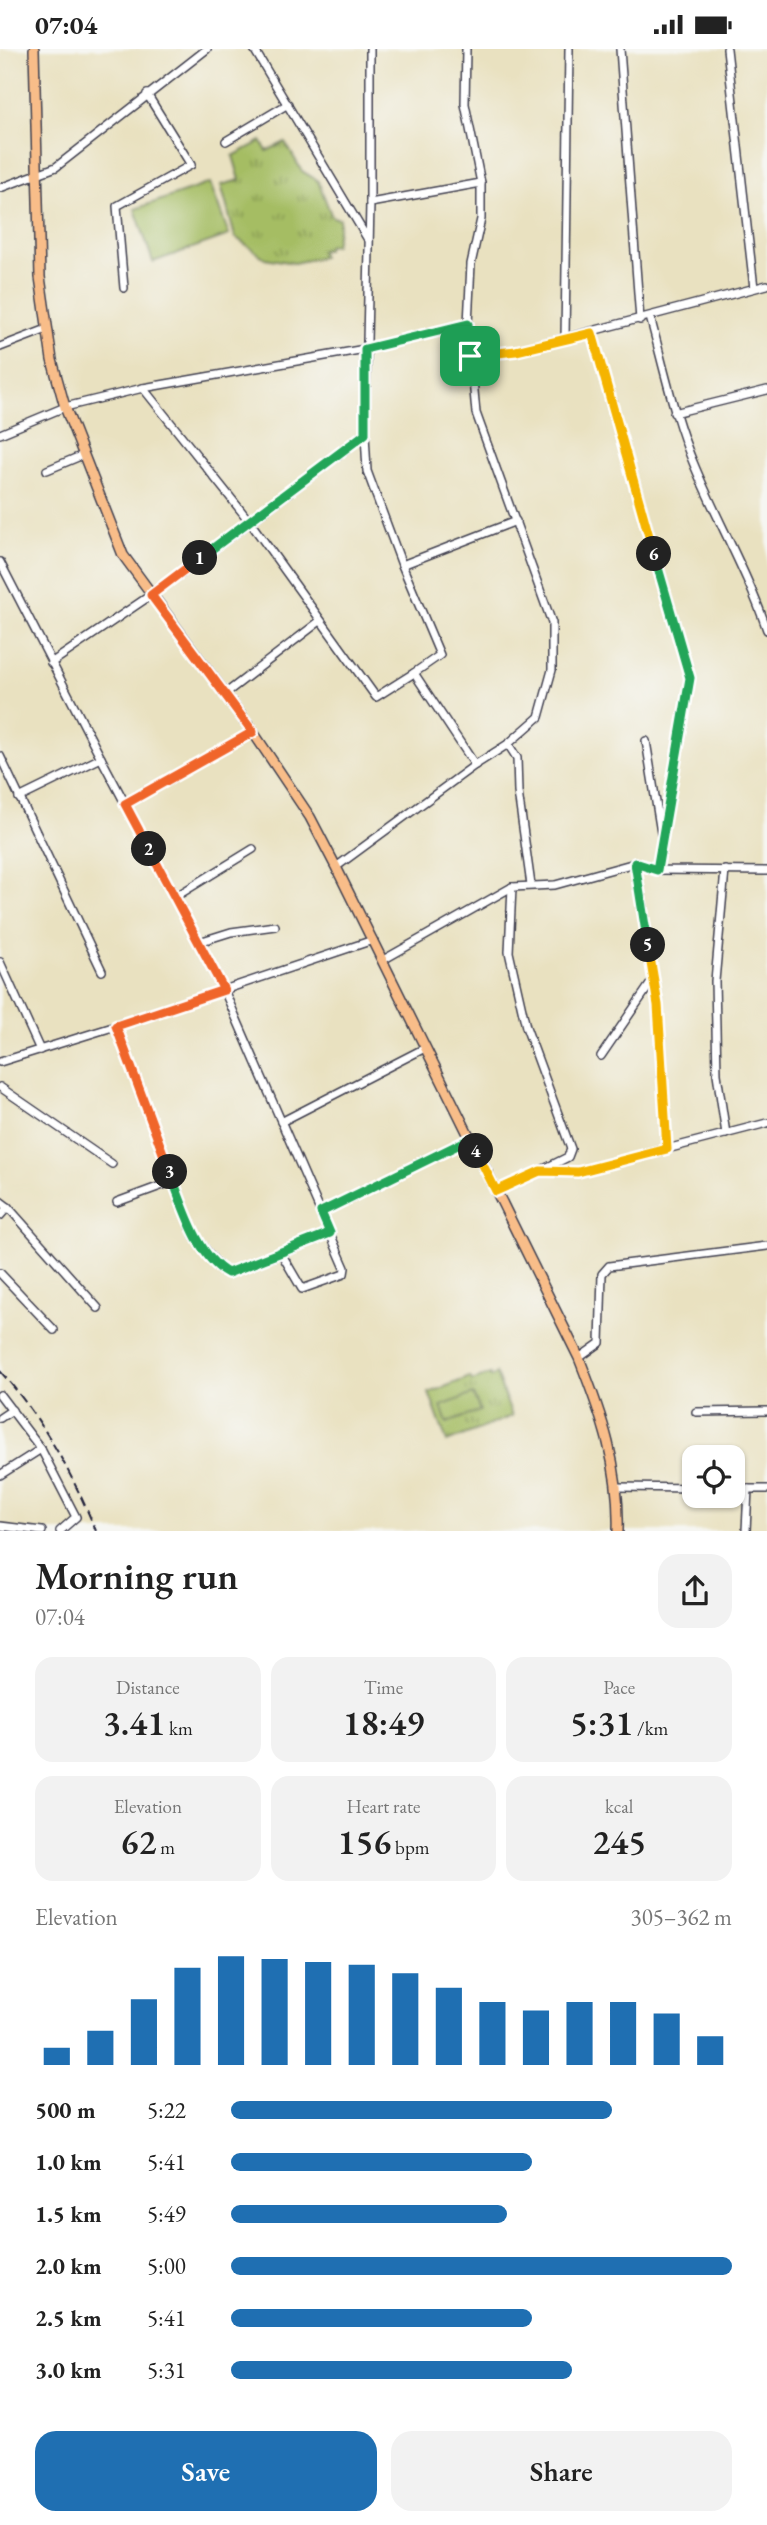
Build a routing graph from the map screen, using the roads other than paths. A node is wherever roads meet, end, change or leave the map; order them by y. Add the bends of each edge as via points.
1 (34, 49) edge
2 (254, 49) edge
3 (370, 49) edge
4 (466, 49) edge
5 (569, 49) edge
6 (620, 49) edge
7 (727, 49) edge
8 (201, 51) edge
9 (147, 94) junction
10 (288, 104) junction
11 (226, 141) dead end
12 (38, 173) junction
13 (481, 183) junction
14 (0, 188) edge
15 (370, 203) junction
16 (368, 239) junction
17 (767, 285) edge
18 (124, 288) dead end
19 (754, 288) junction
20 (650, 317) junction
21 (640, 320) junction
22 (468, 324) junction
23 (47, 329) junction
24 (592, 333) junction
25 (565, 339) junction
26 (0, 347) edge
27 (365, 349) junction
28 (470, 356) junction
29 (143, 388) junction
30 (767, 390) edge
31 (65, 407) junction
32 (674, 413) junction
33 (0, 433) edge
34 (365, 434) junction
35 (83, 455) junction
36 (47, 470) dead end
37 (250, 521) junction
38 (516, 521) junction
39 (0, 562) edge
40 (402, 565) junction
41 (151, 595) junction
42 (320, 621) junction
43 (767, 630) edge
44 (51, 663) junction
45 (414, 673) junction
46 (226, 693) junction
47 (253, 732) junction
48 (646, 741) dead end
49 (508, 744) junction
50 (0, 756) edge
51 (100, 758) junction
52 (475, 765) junction
53 (19, 798) junction
54 (125, 804) junction
55 (662, 841) junction
56 (253, 849) dead end
57 (635, 863) junction
58 (336, 867) junction
59 (657, 870) junction
60 (725, 870) junction
61 (767, 871) edge
62 (531, 885) junction
63 (512, 887) junction
64 (175, 897) junction
65 (275, 926) dead end
66 (373, 940) junction
67 (199, 942) junction
68 (383, 960) junction
69 (0, 962) edge
70 (102, 971) dead end
71 (654, 979) junction
72 (224, 990) junction
73 (116, 1026) junction
74 (425, 1048) junction
75 (40, 1050) junction
76 (601, 1056) dead end
77 (0, 1062) edge
78 (0, 1087) edge
79 (281, 1122) junction
80 (767, 1123) edge
81 (726, 1134) junction
82 (470, 1139) junction
83 (667, 1149) junction
84 (112, 1164) dead end
85 (540, 1171) junction
86 (174, 1181) junction
87 (496, 1191) junction
88 (0, 1201) edge
89 (117, 1202) dead end
90 (8, 1207) junction
91 (321, 1212) junction
92 (0, 1216) edge
93 (330, 1233) junction
94 (767, 1247) edge
95 (281, 1253) junction
96 (0, 1273) edge
97 (98, 1308) dead end
98 (54, 1330) dead end
99 (579, 1358) junction
100 (0, 1395) edge
101 (12, 1410) junction
102 (767, 1411) edge
103 (696, 1412) dead end
104 (0, 1418) edge
105 (41, 1449) junction
106 (0, 1475) edge
107 (617, 1487) junction
108 (682, 1488) edge
109 (748, 1489) joint
110 (767, 1489) edge
111 (0, 1526) edge
112 (42, 1531) edge
113 (60, 1531) edge
114 (618, 1531) edge
115 (746, 1531) edge

1 - 12 main road
2 - 10 street
3 - 15 street
4 - 13 street via 465,104
5 - 25 street
6 - 21 street
7 - 19 street
8 - 9 street
9 - 12 street via 55,167
9 - 18 street via 191,165 117,207
10 - 11 street
10 - 16 street
12 - 14 street
12 - 23 main road via 40,277
13 - 15 street
13 - 22 street
15 - 16 street
16 - 27 street
17 - 19 street
19 - 20 street
20 - 21 street
20 - 32 street
21 - 24 street
22 - 27 street
22 - 28 street
23 - 26 street
23 - 31 main road
24 - 25 street
24 - 55 street via 690,678
25 - 28 street
27 - 29 street
27 - 34 street
28 - 38 street via 476,413
29 - 31 street
29 - 37 street
30 - 32 street
31 - 33 street
31 - 35 main road
32 - 43 street
34 - 37 street
34 - 40 street via 367,471
35 - 36 street
35 - 41 main road via 123,555
37 - 41 street
37 - 42 street
38 - 40 street
38 - 49 street via 552,623 552,670 539,717
39 - 44 street
40 - 45 street via 440,655
41 - 44 street
41 - 46 main road
42 - 45 street via 376,697
42 - 46 street
44 - 51 street
45 - 52 street
46 - 47 main road
47 - 54 street
47 - 58 main road via 310,817
48 - 55 street
49 - 52 street
49 - 62 street via 517,758
50 - 53 street
51 - 53 street
51 - 54 street
52 - 58 street
53 - 70 street
54 - 64 street
55 - 59 street
56 - 64 street
57 - 59 street
57 - 62 street via 555,885
57 - 71 street
58 - 66 main road
59 - 60 street
60 - 61 street
60 - 81 street via 715,981 717,1074
62 - 63 street
63 - 68 street
63 - 85 street via 509,952 523,1014 571,1149 568,1157
64 - 67 street
65 - 67 street
66 - 68 main road
66 - 72 street
67 - 72 street
68 - 74 main road
69 - 75 street
71 - 76 street
71 - 83 street
72 - 73 street
72 - 79 street
73 - 75 street
73 - 86 street
74 - 79 street
74 - 82 main road
75 - 77 street
78 - 84 street
79 - 91 street
80 - 81 street
81 - 83 street
82 - 87 main road
82 - 91 street
83 - 85 street via 578,1172
85 - 87 street
86 - 89 street
86 - 95 street via 194,1235 225,1271
87 - 99 main road
88 - 90 street
90 - 92 street
90 - 97 street
91 - 93 street
93 - 95 street
93 - 95 street via 345,1271 342,1276 302,1289
94 - 99 street via 608,1266 602,1274 600,1343
96 - 98 street
99 - 107 main road via 608,1439
100 - 101 street
101 - 104 street
101 - 105 street
102 - 103 street
105 - 106 street
105 - 113 street via 76,1517
107 - 108 street
107 - 114 main road
109 - 110 street
109 - 115 street
111 - 112 street

